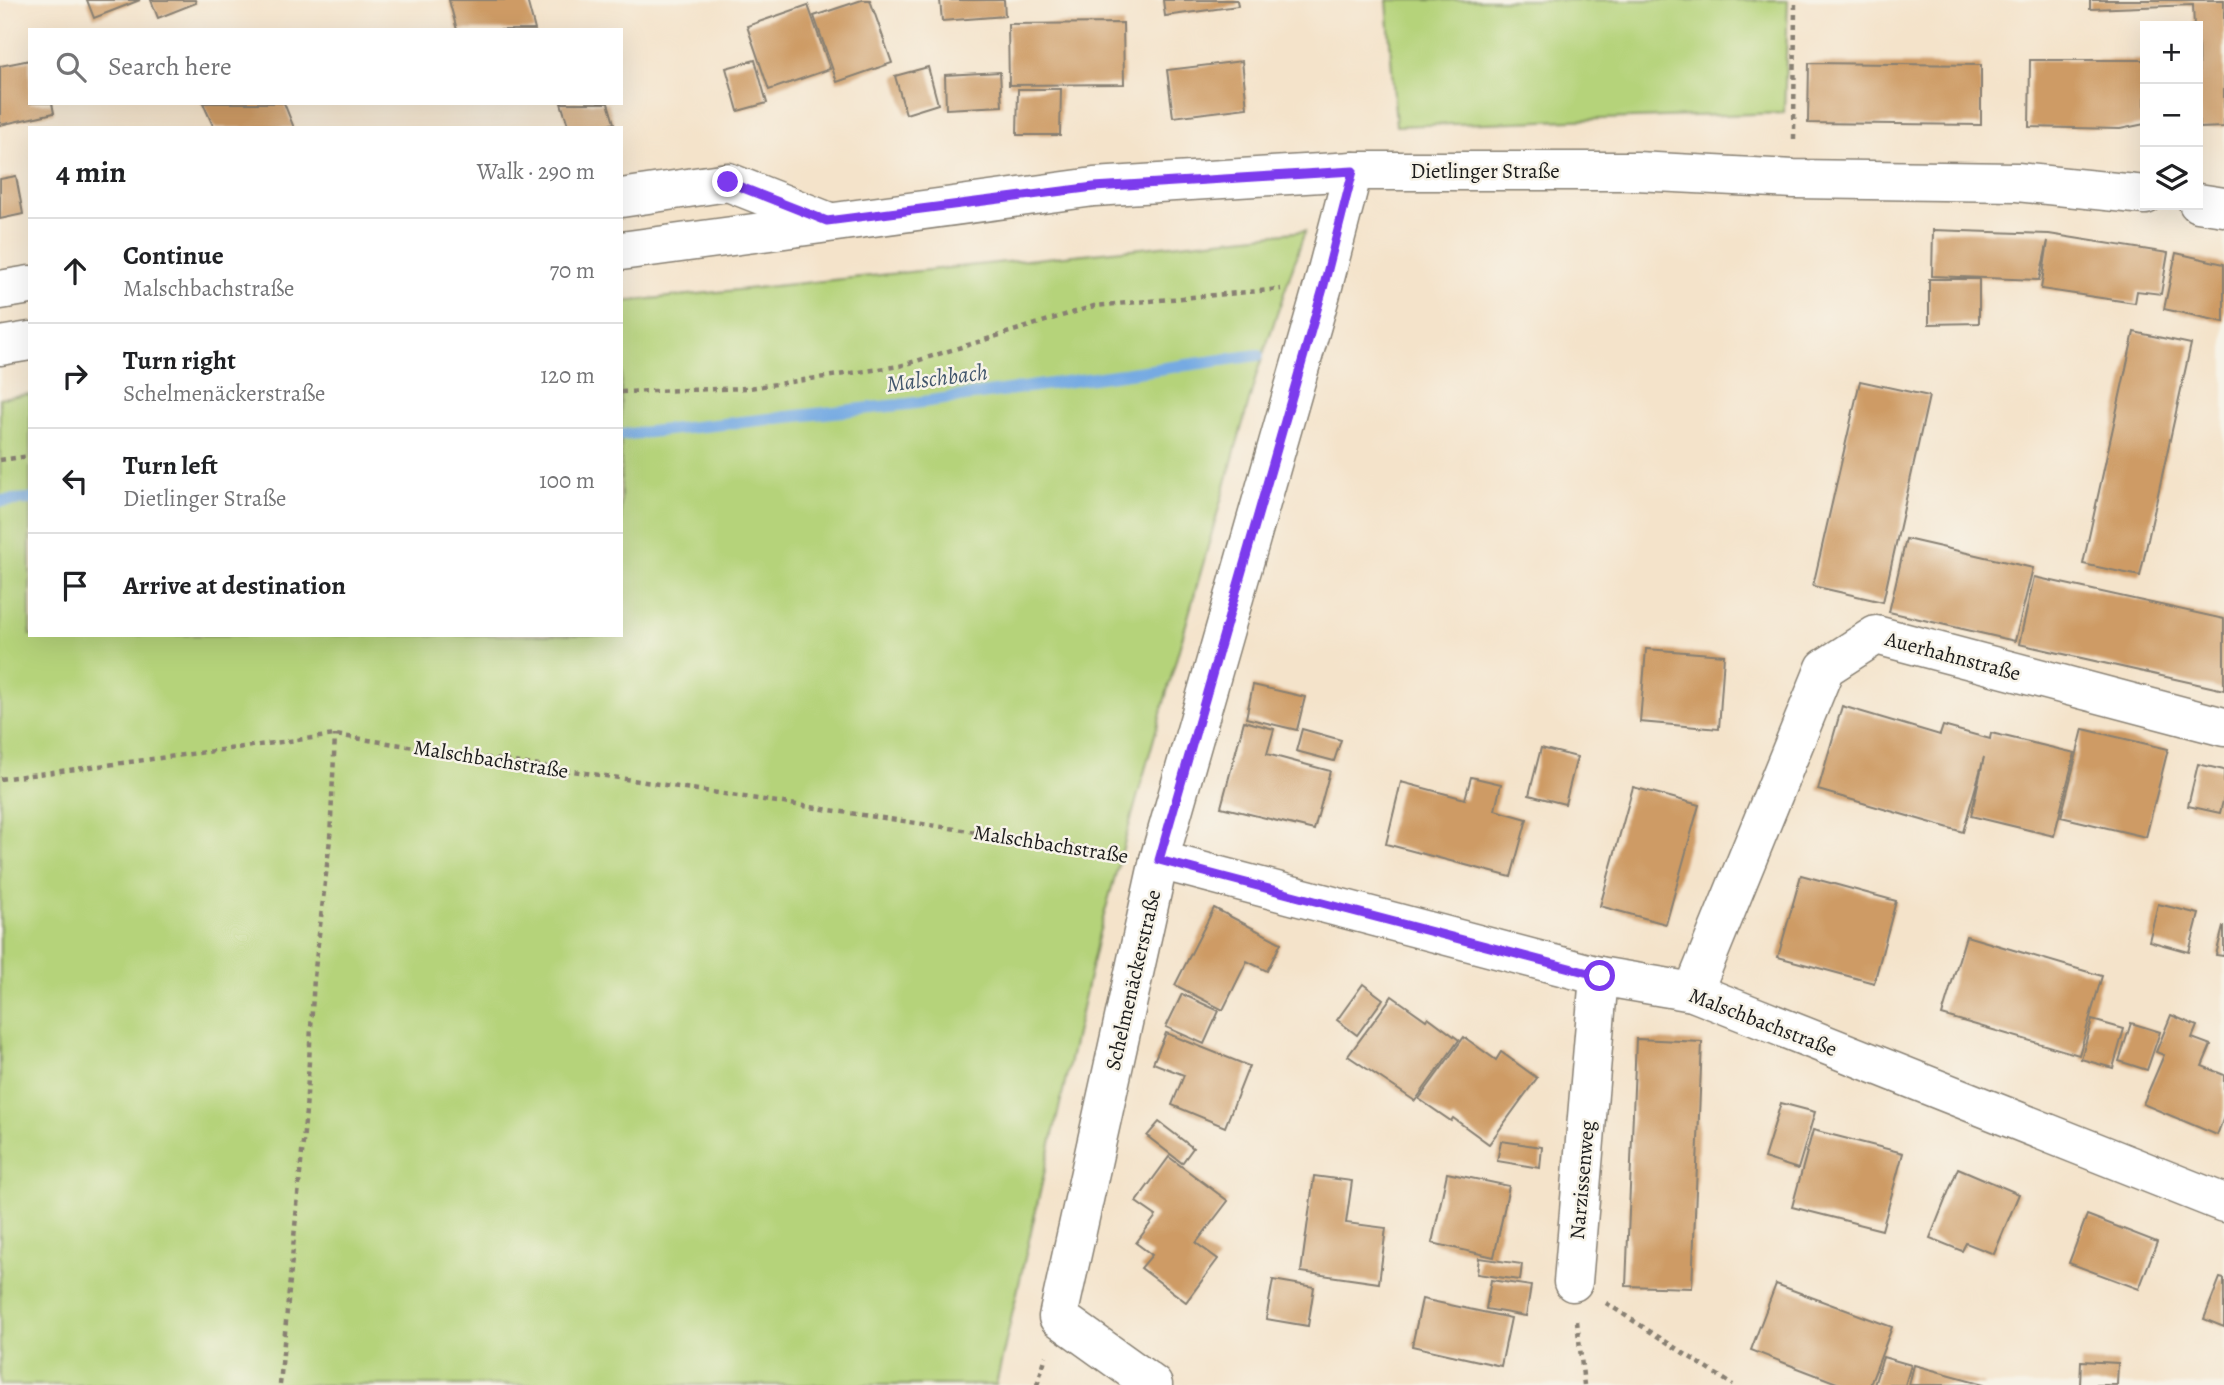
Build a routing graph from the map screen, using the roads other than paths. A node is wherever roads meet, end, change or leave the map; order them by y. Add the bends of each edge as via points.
1 (1353, 171) junction
2 (2140, 194) edge
3 (623, 198) edge
4 (2203, 204) edge
5 (2224, 207) edge
6 (827, 221) junction
7 (623, 251) edge
8 (28, 285) edge
9 (0, 290) edge
10 (28, 341) edge
11 (0, 346) edge
12 (2224, 727) edge
13 (1159, 860) junction
14 (1600, 976) junction
15 (1693, 992) junction
16 (2224, 1203) edge
17 (1573, 1282) road end
18 (1153, 1385) edge

1 - 2 street, Dietlinger Straße via 1636,171 2017,182
1 - 6 street, Dietlinger Straße via 1094,187
1 - 13 street, Schelmenäckerstraße
3 - 6 street, Dietlinger Straße via 728,182
4 - 5 street
6 - 7 street, Dietlinger Straße
8 - 9 street
10 - 11 street
12 - 15 street, Auerhahnstraße via 1876,635 1825,668
13 - 14 street, Malschbachstraße
13 - 18 street, Schelmenäckerstraße via 1058,1317
14 - 15 street, Malschbachstraße
14 - 17 street, Narzissenweg
15 - 16 street, Malschbachstraße

